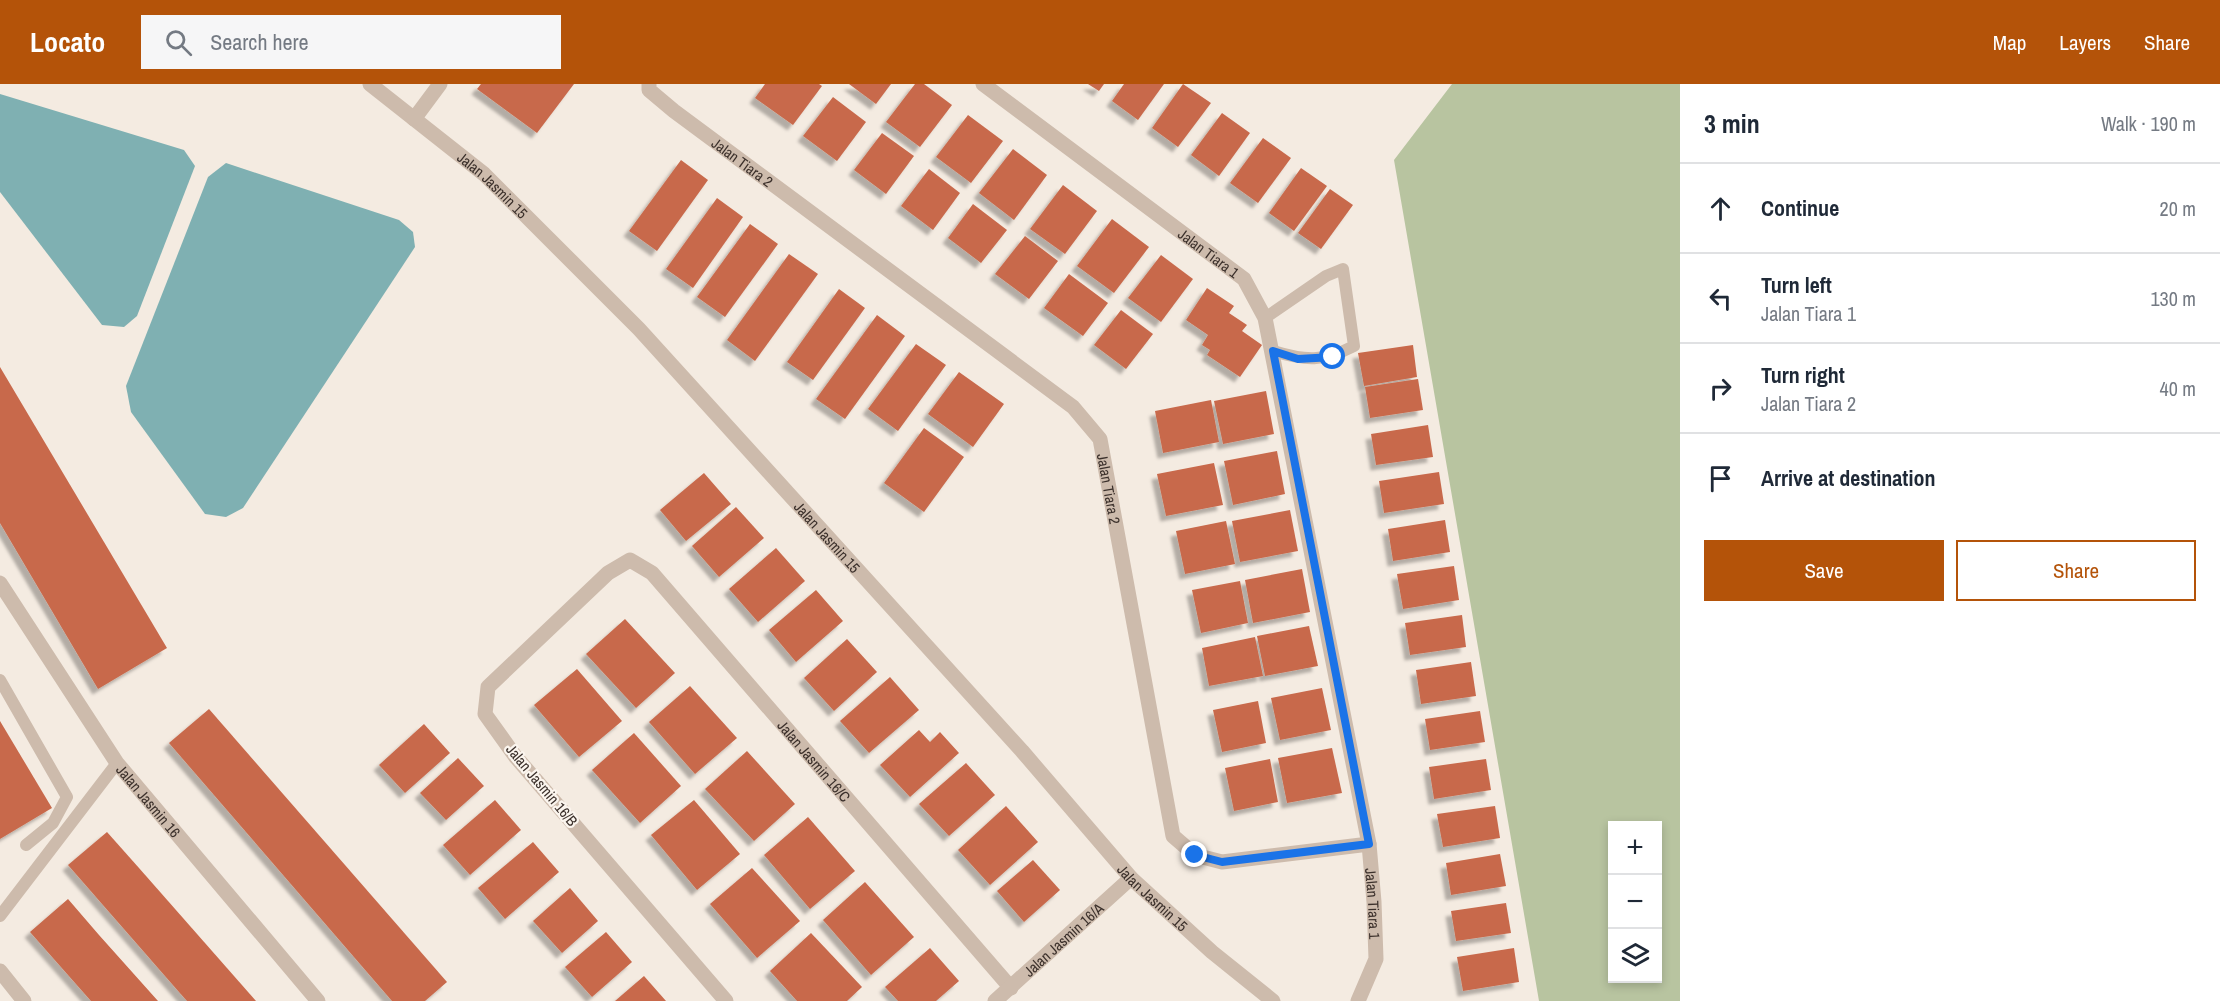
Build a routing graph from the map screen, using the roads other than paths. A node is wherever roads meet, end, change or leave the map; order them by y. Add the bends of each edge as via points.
1 (370, 84) edge
2 (440, 84) edge
3 (649, 84) edge
4 (983, 84) edge
5 (414, 119) junction
6 (1265, 318) junction
7 (1273, 351) junction
8 (608, 573) joint
9 (0, 584) edge
10 (0, 680) edge
11 (117, 763) junction
12 (26, 844) dead end
13 (1369, 844) junction
14 (1131, 878) junction
15 (0, 916) edge
16 (0, 971) edge
17 (1011, 988) junction
18 (24, 1001) edge
19 (318, 1001) edge
20 (726, 1001) edge
21 (995, 1001) edge
22 (1273, 1001) edge
23 (1358, 1001) edge

1 - 5 street, Jalan Jasmin 15
2 - 5 street
3 - 13 street, Jalan Tiara 2 via 650,90 674,111 1073,407 1100,439 1173,836 1195,855 1222,862
4 - 6 street, Jalan Tiara 1 via 1244,279
5 - 14 street, Jalan Jasmin 15 via 484,174 639,330 1022,751
6 - 7 street, Jalan Tiara 1
6 - 7 lane via 1326,276 1343,269 1354,346 1333,357 1298,359
7 - 13 street, Jalan Tiara 1
8 - 17 street, Jalan Jasmin 16/C via 630,560 652,573
8 - 20 street, Jalan Jasmin 16/B via 488,687 485,714 515,756
9 - 11 street, Jalan Jasmin 16
10 - 12 lane via 67,797 53,824
11 - 15 lane
11 - 19 street, Jalan Jasmin 16
13 - 23 street, Jalan Tiara 1 via 1376,959
14 - 17 street, Jalan Jasmin 16/A
14 - 22 street, Jalan Jasmin 15
16 - 18 street
17 - 21 street, Jalan Jasmin 16/A

